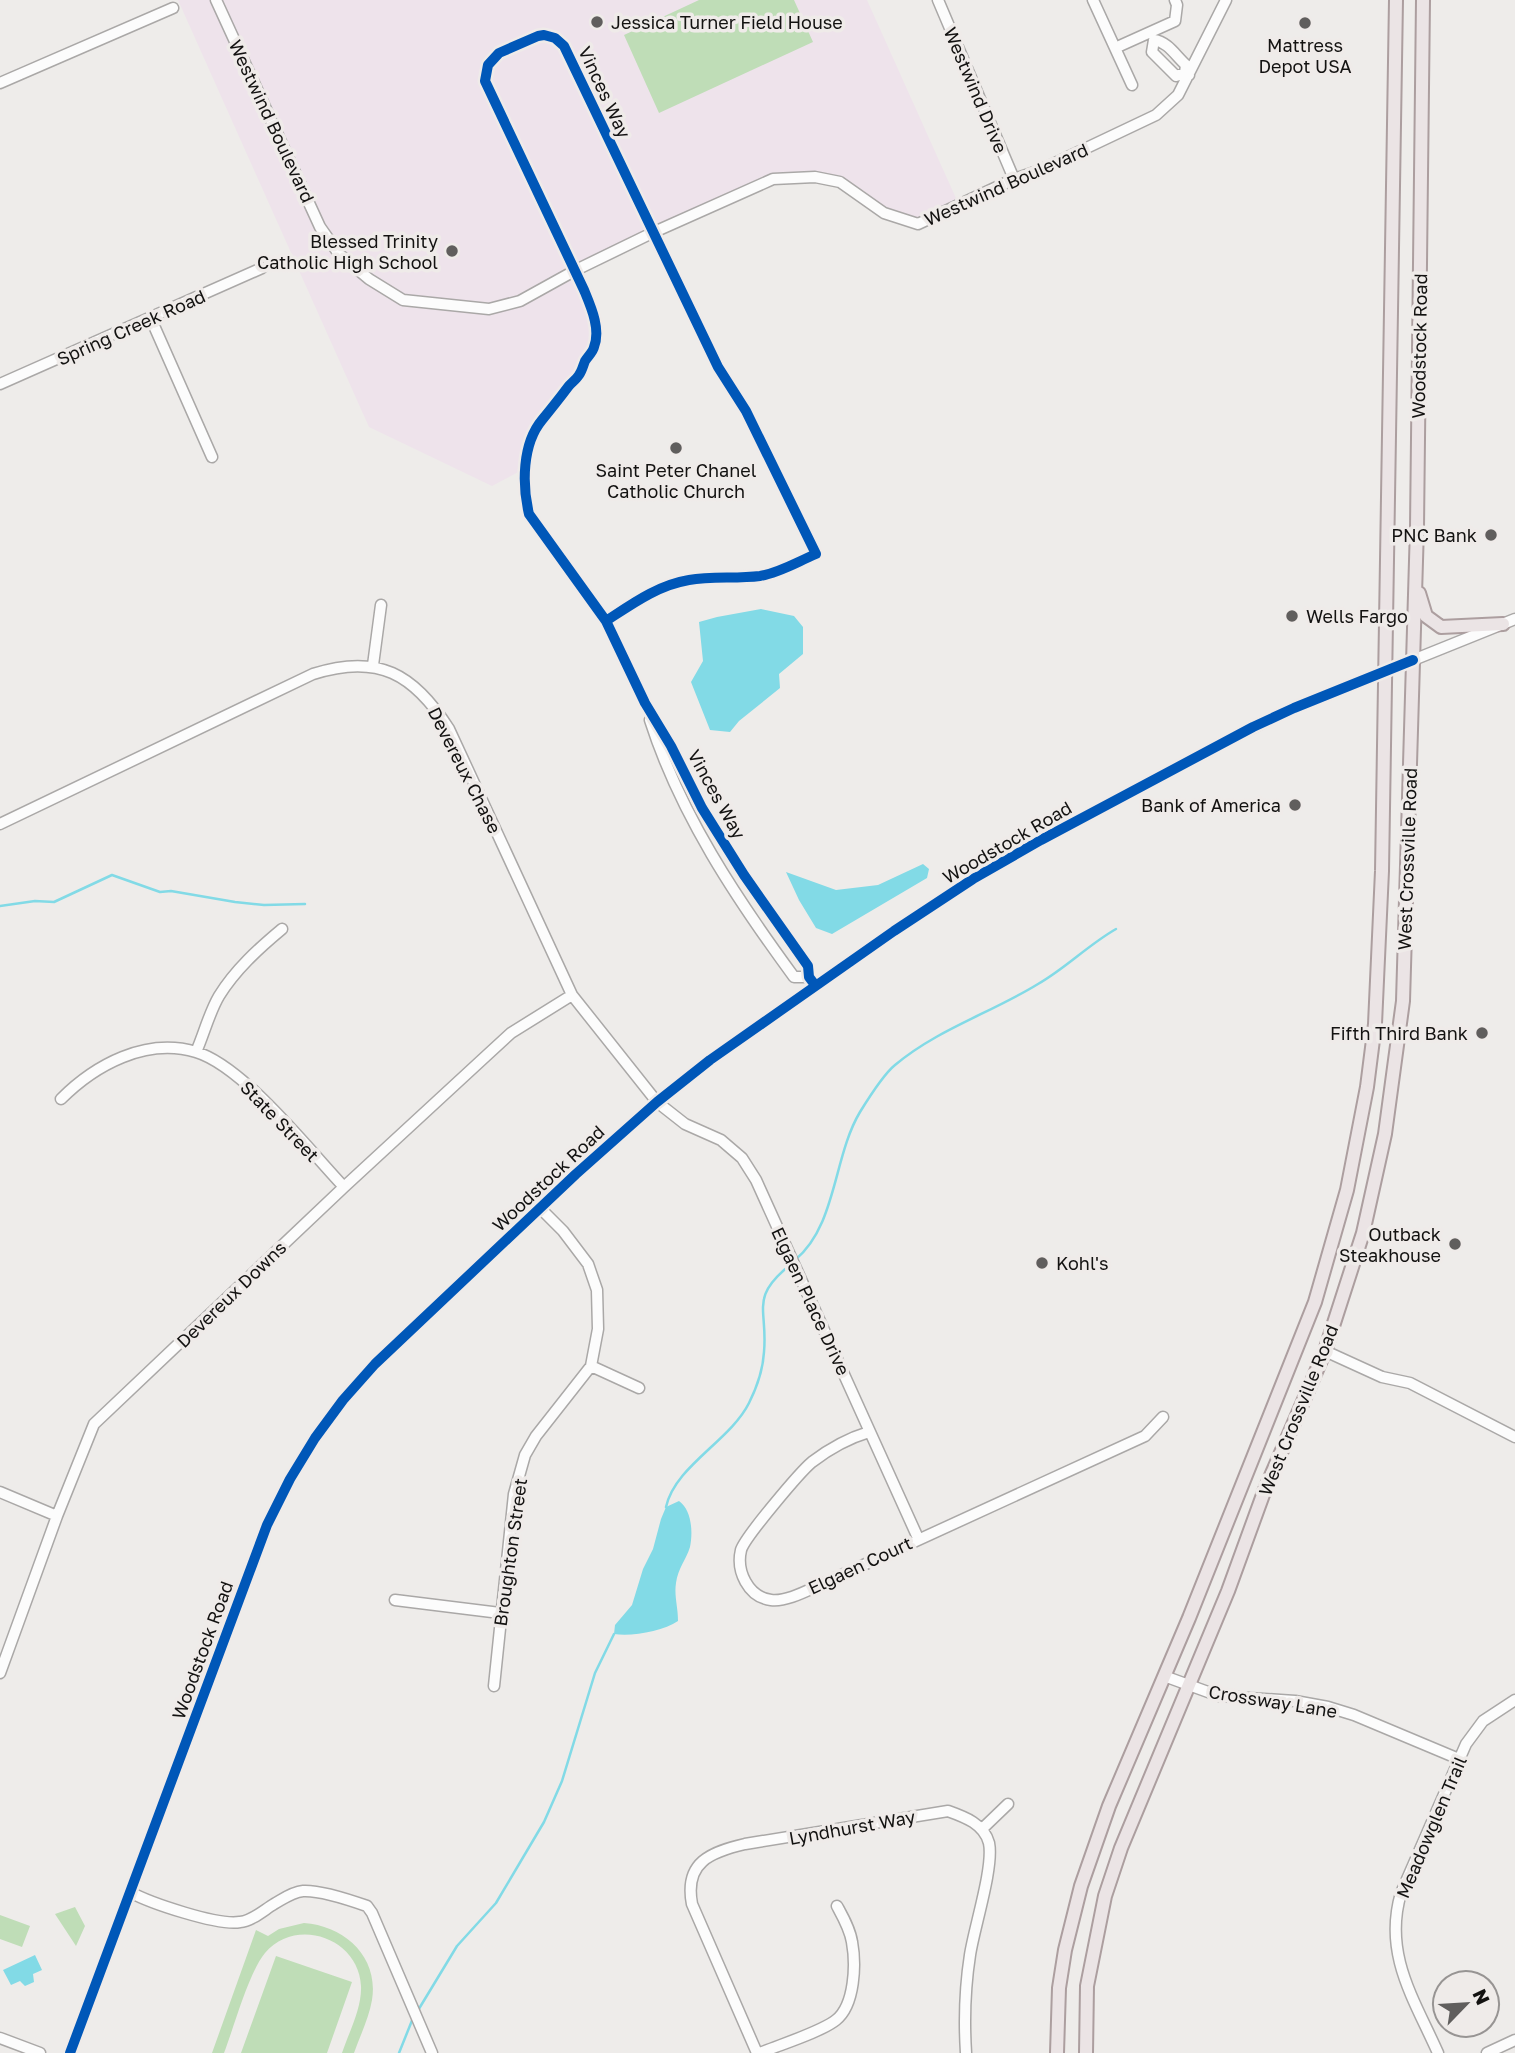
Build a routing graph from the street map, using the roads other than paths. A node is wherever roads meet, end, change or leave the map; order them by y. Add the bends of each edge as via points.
1 (216, 0) edge
2 (938, 0) edge
3 (1093, 0) edge
4 (1175, 0) edge
5 (1226, 0) edge
6 (1396, 0) edge
7 (1423, 0) edge
8 (173, 8) dead end
9 (1152, 36) junction
10 (1115, 48) junction
11 (1174, 55) junction
12 (1164, 66) junction
13 (1187, 74) junction
14 (0, 83) edge
15 (1132, 85) dead end
16 (1014, 179) junction
17 (652, 233) junction
18 (262, 268) dead end
19 (574, 271) junction
20 (151, 319) junction
21 (0, 384) edge
22 (212, 457) dead end
23 (1416, 581) junction
24 (381, 606) dead end
25 (606, 621) junction
26 (1509, 622) edge
27 (1413, 660) junction
28 (373, 665) junction
29 (1384, 673) junction
30 (645, 703) junction
31 (0, 824) edge
32 (282, 929) dead end
33 (812, 981) junction
34 (572, 995) junction
35 (197, 1052) junction
36 (61, 1099) dead end
37 (657, 1102) junction
38 (344, 1187) junction
39 (540, 1208) junction
40 (1325, 1351) junction
41 (591, 1366) junction
42 (639, 1388) dead end
43 (1163, 1417) dead end
44 (869, 1432) junction
45 (1515, 1437) edge
46 (0, 1492) edge
47 (57, 1516) junction
48 (918, 1538) junction
49 (395, 1600) dead end
50 (500, 1613) junction
51 (0, 1673) edge
52 (1164, 1676) junction
53 (494, 1686) dead end
54 (1189, 1686) junction
55 (1515, 1700) edge
56 (1460, 1759) junction
57 (1008, 1804) dead end
58 (982, 1829) junction
59 (130, 1892) junction
60 (837, 1906) dead end
61 (0, 2038) edge
62 (1515, 2040) edge
63 (40, 2053) edge
64 (71, 2053) edge
65 (432, 2053) edge
66 (759, 2053) edge
67 (967, 2053) edge
68 (1057, 2053) edge
69 (1086, 2053) edge
70 (1438, 2053) edge
71 (1487, 2053) edge

1 - 19 street, Westwind Boulevard via 320,227 339,254 369,279 402,300 489,309 520,301
2 - 16 street, Westwind Drive
3 - 10 street
4 - 9 street via 1175,20
5 - 13 street, Westwind Boulevard
6 - 29 main road, Woodstock Road
7 - 23 main road, Woodstock Road
8 - 14 street
9 - 10 street
9 - 11 street via 1164,41
9 - 12 street via 1152,52
10 - 15 street
11 - 12 street
11 - 13 street via 1186,65
12 - 13 street via 1176,76
13 - 16 street, Westwind Boulevard via 1178,95 1156,115
16 - 17 street, Westwind Boulevard via 918,224 884,213 840,182 815,177 774,179
17 - 19 street, Westwind Boulevard
17 - 19 street, Vinces Way via 564,46 544,35 499,54 488,65 485,81
17 - 25 street, Vinces Way via 816,554 759,576 688,580 667,586
18 - 20 street, Spring Creek Road
19 - 25 street, Vinces Way via 592,310 594,348 581,374 534,436 526,459 526,499 537,527
20 - 21 street, Spring Creek Road
20 - 22 street
23 - 26 main road via 1426,616 1441,627
23 - 27 main road, Woodstock Road
24 - 28 street
25 - 30 street, Vinces Way
26 - 27 street
27 - 29 street, Woodstock Road
27 - 40 main road, West Crossville Road via 1403,1001 1385,1134 1363,1233
28 - 31 street via 313,674
28 - 34 street, Devereux Chase via 417,688 449,729
29 - 33 street, Woodstock Road via 1244,732 1041,840
29 - 52 main road, West Crossville Road via 1375,1024 1347,1190 1315,1303
30 - 33 street, Vinces Way via 702,808 808,966
30 - 33 street, Vinces Way via 662,759 703,840 794,977
32 - 35 street via 259,948 218,998
33 - 37 street, Woodstock Road
34 - 37 street, Devereux Chase
34 - 38 street, Devereux Downs via 512,1033
35 - 36 street, State Street via 157,1049 131,1054 99,1068
35 - 38 street, State Street via 231,1070 250,1087
37 - 39 street, Woodstock Road
37 - 44 street, Elgaen Place Drive via 742,1158
38 - 47 street, Devereux Downs via 94,1424
39 - 41 street, Broughton Street via 588,1264 597,1290 598,1329
39 - 59 street, Woodstock Road via 375,1364 343,1400 290,1479 263,1536
40 - 45 street via 1382,1377 1410,1383
40 - 54 main road, West Crossville Road
41 - 42 street
41 - 50 street, Broughton Street via 525,1455 514,1493
43 - 48 street, Elgaen Court via 1145,1436
44 - 48 street, Elgaen Place Drive
44 - 48 street, Elgaen Court via 811,1463 756,1528 741,1549 744,1582 771,1600 790,1597
46 - 47 street
47 - 51 street, Devereux Downs
49 - 50 street
50 - 53 street, Broughton Street
52 - 54 street, Crossway Lane
52 - 68 main road, West Crossville Road via 1081,1886 1059,1988
54 - 56 street, Crossway Lane via 1219,1696 1328,1707
54 - 69 main road, West Crossville Road via 1105,1896 1087,1986
55 - 56 street, Meadowglen Trail via 1483,1721
56 - 70 street, Meadowglen Trail via 1401,1893 1394,1927 1400,1965
57 - 58 street
58 - 66 street, Lyndhurst Way via 948,1811 746,1844 706,1858 693,1875 692,1904
58 - 67 street via 989,1843 989,1858 970,1957 964,2026
59 - 64 street, Woodstock Road
59 - 65 street via 186,1912 233,1922 250,1919 303,1891 367,1906
60 - 66 street via 849,1931 853,1956 844,2012 829,2024
61 - 63 street
62 - 71 street

